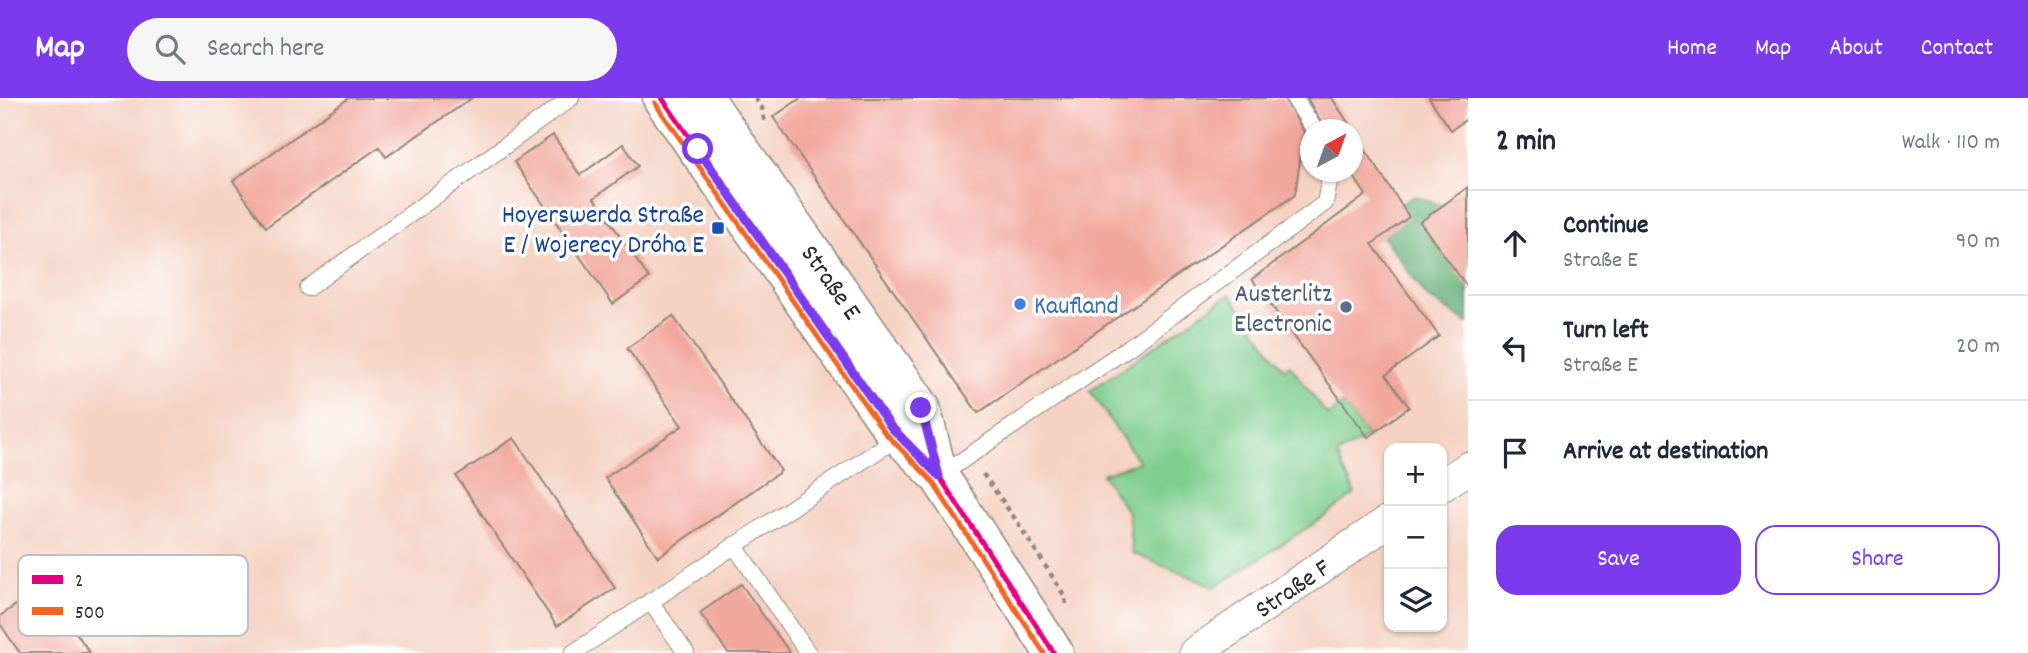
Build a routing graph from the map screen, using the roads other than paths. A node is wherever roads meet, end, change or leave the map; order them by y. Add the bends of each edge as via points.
1 (571, 98) edge
2 (662, 98) edge
3 (704, 98) edge
4 (1294, 98) edge
5 (1308, 119) edge
6 (1329, 182) edge
7 (308, 288) dead end
8 (900, 436) junction
9 (1468, 468) edge
10 (939, 476) junction
11 (1447, 482) edge
12 (1384, 524) edge
13 (734, 545) junction
14 (650, 601) junction
15 (573, 653) edge
16 (686, 653) edge
17 (808, 653) edge
18 (1054, 653) edge
19 (1195, 653) edge

1 - 7 lane
2 - 8 street, Straße E
3 - 10 street, Straße E via 921,408
4 - 5 lane
6 - 10 lane via 1325,202 1128,348
8 - 10 street, Straße E
8 - 13 lane
9 - 11 street
10 - 18 street, Straße E
12 - 19 street, Straße F
13 - 14 lane
13 - 17 lane
14 - 15 lane
14 - 16 lane

